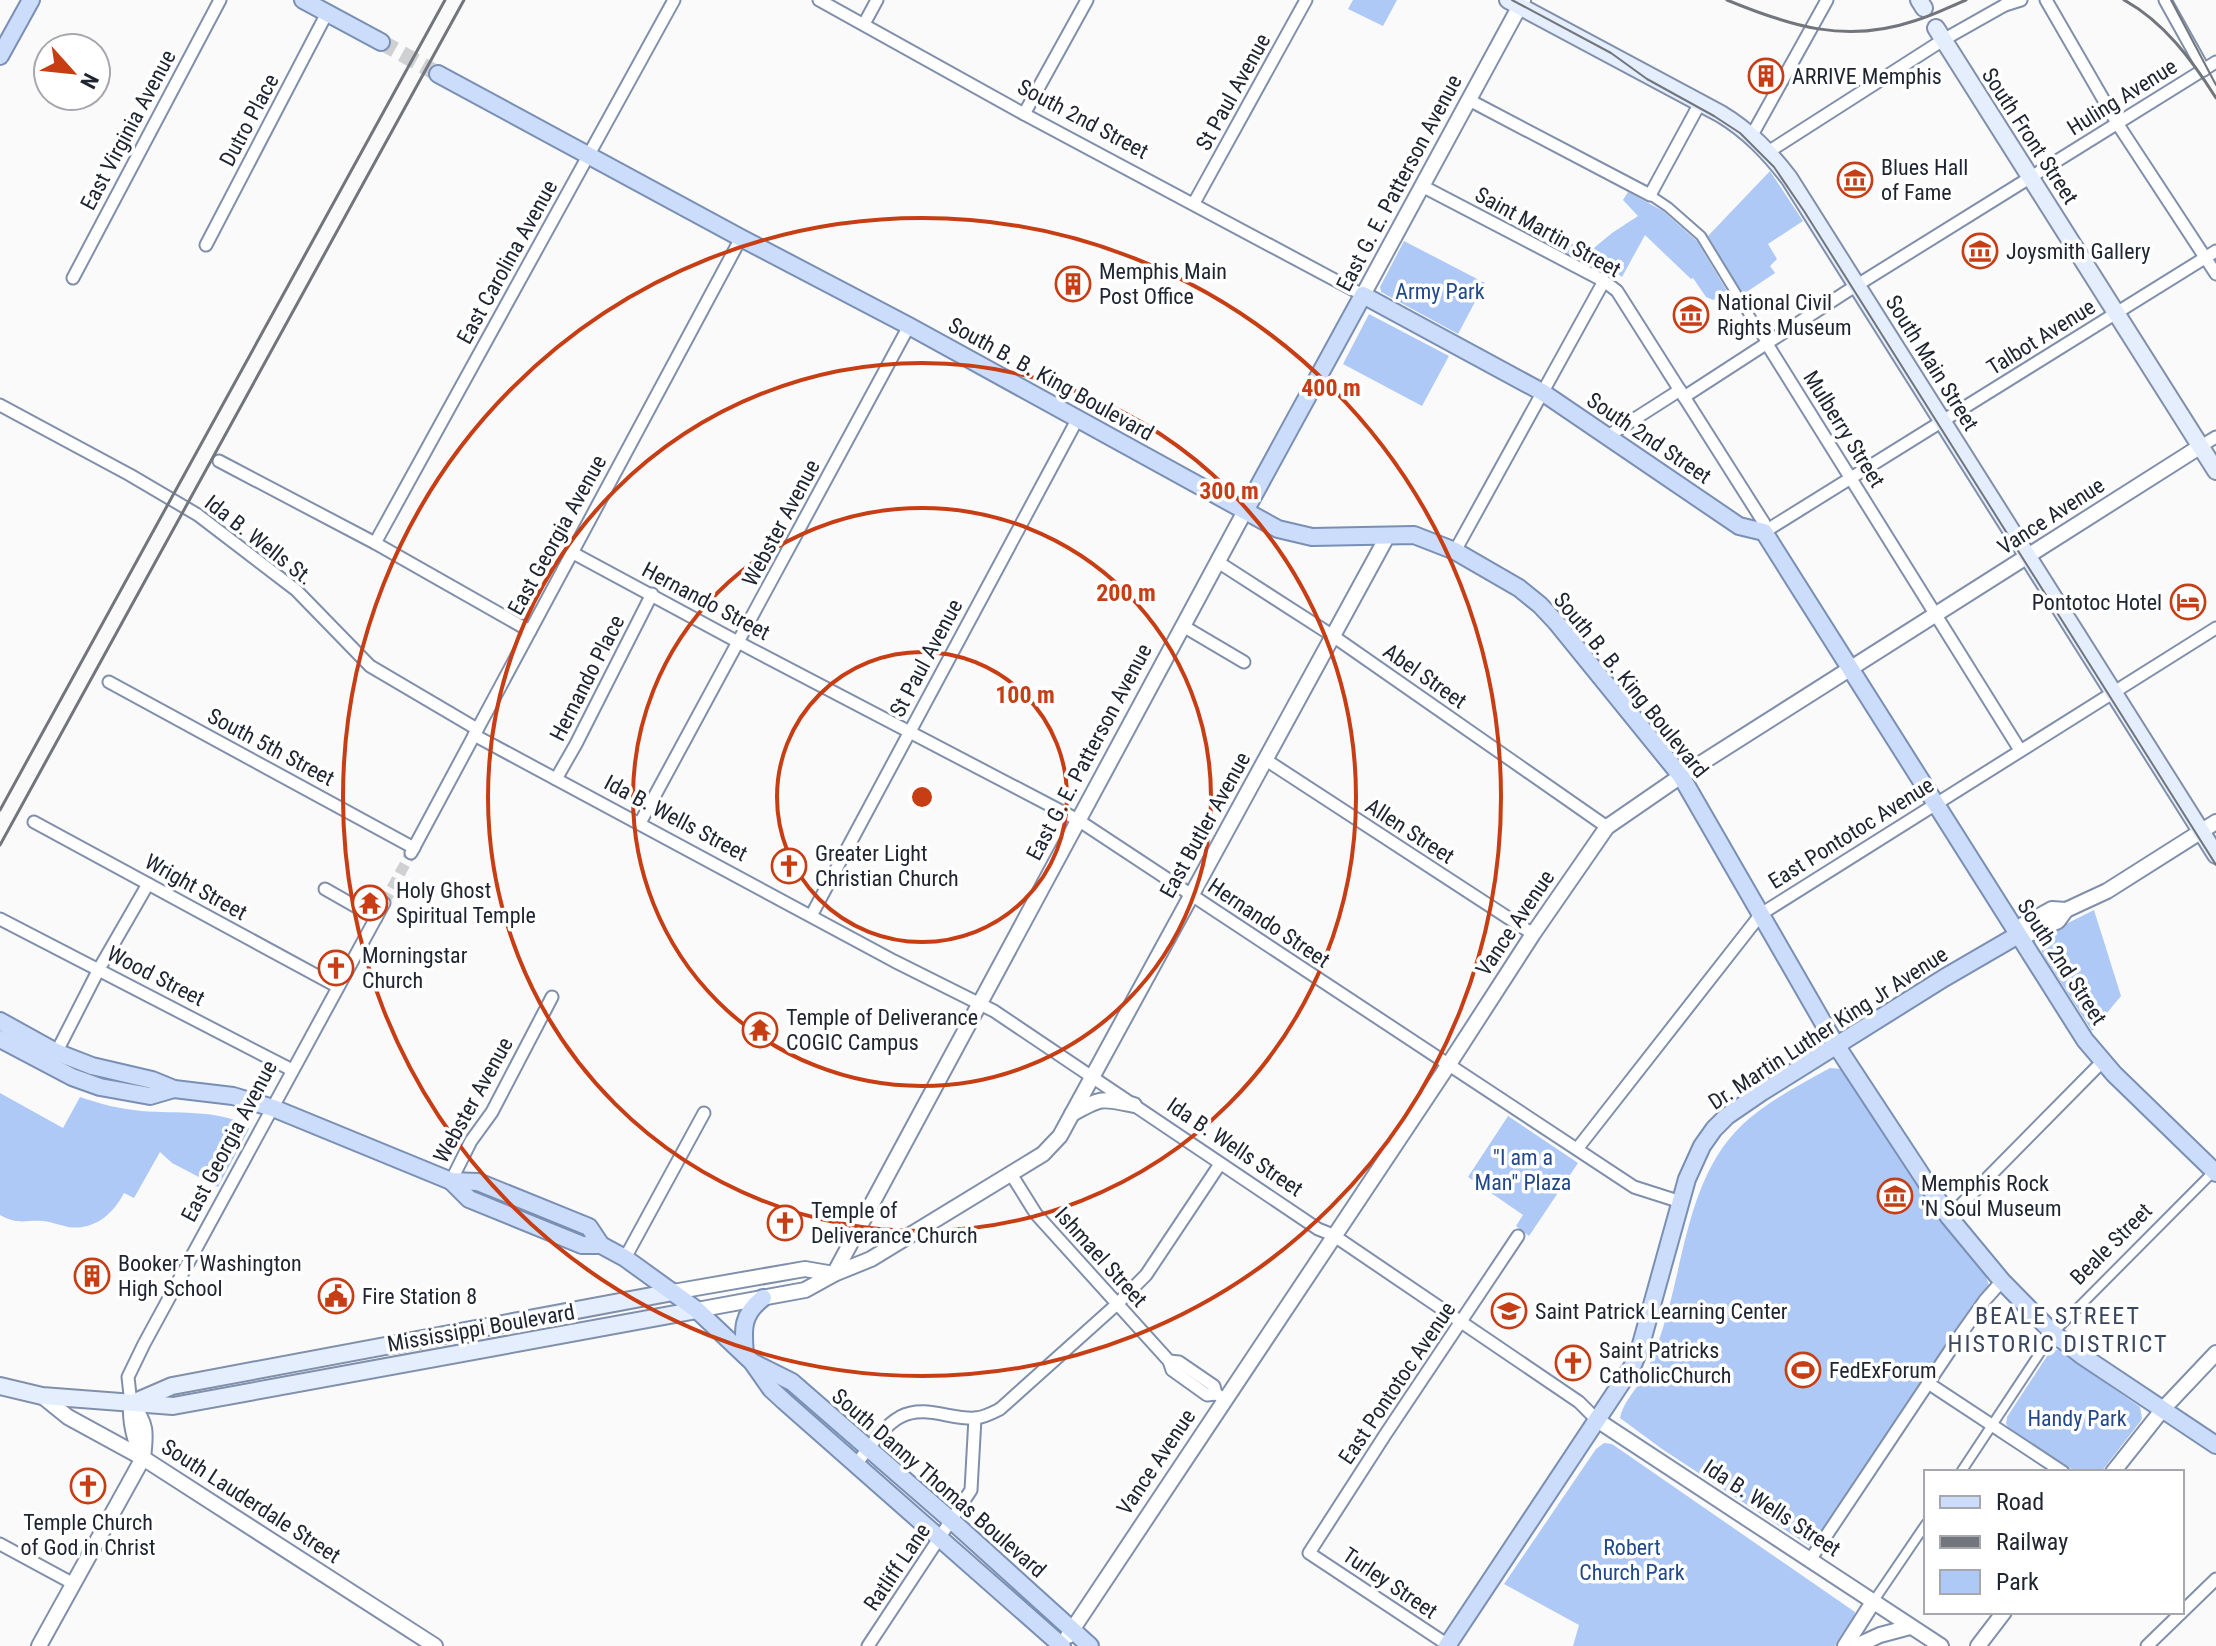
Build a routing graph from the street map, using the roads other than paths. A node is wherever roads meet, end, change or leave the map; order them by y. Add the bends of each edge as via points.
1 (31, 0) edge
2 (220, 0) edge
3 (303, 0) edge
4 (674, 0) edge
5 (819, 0) edge
6 (877, 0) edge
7 (1087, 0) edge
8 (1306, 0) edge
9 (1827, 0) edge
10 (2021, 0) edge
11 (2046, 0) edge
12 (2165, 0) edge
13 (1517, 2) edge
14 (2007, 2) edge
15 (327, 13) junction
16 (864, 24) junction
17 (1939, 34) junction
18 (381, 42) tunnel mouth
19 (0, 56) edge
20 (2216, 62) edge
21 (2204, 70) junction
22 (438, 74) tunnel mouth
23 (1469, 100) junction
24 (1700, 103) junction
25 (1024, 114) junction
26 (2117, 123) junction
27 (1752, 135) junction
28 (1768, 152) junction
29 (588, 154) junction
30 (2031, 177) junction
31 (1422, 186) junction
32 (1650, 195) junction
33 (1194, 203) junction
34 (741, 238) junction
35 (206, 245) dead end
36 (2211, 254) edge
37 (2216, 274) edge
38 (73, 278) dead end
39 (1604, 281) junction
40 (1857, 285) junction
41 (1363, 295) junction
42 (2116, 313) junction
43 (909, 326) junction
44 (1767, 344) junction
45 (1542, 392) junction
46 (1682, 393) junction
47 (0, 405) edge
48 (1077, 420) junction
49 (1943, 422) junction
50 (1608, 436) junction
51 (2216, 437) edge
52 (2201, 446) junction
53 (219, 461) dead end
54 (2216, 471) edge
55 (1851, 477) junction
56 (1245, 511) junction
57 (1764, 532) junction
58 (1388, 535) junction
59 (375, 543) junction
60 (1455, 551) junction
61 (573, 553) junction
62 (2028, 557) junction
63 (1218, 562) junction
64 (652, 594) junction
65 (1936, 615) junction
66 (1183, 626) junction
67 (2216, 628) edge
68 (530, 631) junction
69 (1333, 636) junction
70 (739, 642) junction
71 (1244, 662) dead end
72 (1850, 670) junction
73 (109, 682) dead end
74 (2114, 692) junction
75 (910, 730) junction
76 (476, 732) junction
77 (2020, 750) junction
78 (1266, 760) junction
79 (1681, 776) junction
80 (556, 779) junction
81 (1935, 804) junction
82 (1078, 820) junction
83 (34, 822) dead end
84 (2216, 822) edge
85 (640, 823) junction
86 (1607, 827) junction
87 (2201, 831) junction
88 (413, 850) joint
89 (2216, 855) edge
90 (148, 884) junction
91 (325, 889) dead end
92 (1192, 895) junction
93 (384, 903) tunnel mouth
94 (1761, 914) junction
95 (811, 916) junction
96 (376, 918) junction
97 (0, 919) edge
98 (1533, 934) junction
99 (2018, 935) junction
100 (99, 969) junction
101 (338, 987) junction
102 (552, 997) dead end
103 (978, 1004) junction
104 (0, 1021) edge
105 (0, 1039) edge
106 (1836, 1045) junction
107 (53, 1059) junction
108 (2102, 1062) junction
109 (1449, 1064) junction
110 (292, 1070) junction
111 (1092, 1077) junction
112 (1134, 1105) junction
113 (273, 1108) junction
114 (704, 1113) dead end
115 (1072, 1114) junction
116 (1060, 1136) joint
117 (1577, 1149) junction
118 (1220, 1164) junction
119 (2215, 1171) edge
120 (1011, 1174) junction
121 (451, 1181) junction
122 (1681, 1202) junction
123 (1949, 1217) junction
124 (1333, 1235) junction
125 (1518, 1236) dead end
126 (625, 1258) junction
127 (834, 1274) junction
128 (2002, 1281) junction
129 (673, 1292) junction
130 (763, 1298) junction
131 (1116, 1305) junction
132 (697, 1310) junction
133 (531, 1319) junction
134 (1461, 1322) junction
135 (2053, 1333) junction
136 (536, 1340) junction
137 (353, 1352) junction
138 (2216, 1353) edge
139 (749, 1359) junction
140 (356, 1373) junction
141 (1928, 1383) junction
142 (0, 1386) edge
143 (42, 1396) junction
144 (1220, 1396) junction
145 (131, 1404) junction
146 (2163, 1409) junction
147 (975, 1418) junction
148 (1597, 1420) junction
149 (1993, 1425) junction
150 (2216, 1445) edge
151 (868, 1450) junction
152 (143, 1458) junction
153 (856, 1464) junction
154 (1962, 1470) edge
155 (2060, 1470) edge
156 (2115, 1470) edge
157 (952, 1521) junction
158 (1924, 1527) edge
159 (941, 1538) junction
160 (0, 1544) edge
161 (1309, 1553) joint
162 (1810, 1560) junction
163 (2216, 1579) edge
164 (72, 1583) junction
165 (1873, 1602) junction
166 (2184, 1610) edge
167 (2002, 1614) edge
168 (2180, 1614) edge
169 (1910, 1627) junction
170 (1072, 1630) junction
171 (39, 1646) edge
172 (435, 1646) edge
173 (868, 1646) edge
174 (1061, 1646) edge
175 (1090, 1646) edge
176 (1448, 1646) edge
177 (1845, 1646) edge
178 (1856, 1646) edge
179 (1941, 1646) edge
180 (1978, 1646) edge
181 (2147, 1646) edge

1 - 19 main road
2 - 38 street, East Virginia Avenue
3 - 15 main road
4 - 29 street, East Carolina Avenue
5 - 16 street, South 2nd Street
6 - 16 street
7 - 25 street
8 - 33 street, St Paul Avenue
9 - 27 street
10 - 14 street
11 - 26 street
12 - 21 street
13 - 23 street, East G. E. Patterson Avenue
13 - 24 main road, South Main Street
14 - 17 street
15 - 18 main road
15 - 35 street, Dutro Place
16 - 25 street, South 2nd Street
17 - 28 street
17 - 30 main road, South Front Street
20 - 21 street, Huling Avenue
21 - 26 street, Huling Avenue
22 - 29 main road, South B. B. King Boulevard
23 - 31 street, East G. E. Patterson Avenue
23 - 32 street, Mulberry Street
24 - 27 main road, South Main Street
24 - 32 street
25 - 33 street, South 2nd Street
26 - 30 street, Huling Avenue
26 - 36 street
27 - 28 main road, South Main Street
28 - 40 main road, South Main Street
29 - 34 main road, South B. B. King Boulevard
29 - 59 street, East Carolina Avenue
30 - 40 street, Huling Avenue
30 - 42 main road, South Front Street
31 - 39 street, Saint Martin Street
31 - 41 street, East G. E. Patterson Avenue
32 - 44 street, Mulberry Street via 1701,236
33 - 41 street, South 2nd Street
34 - 43 main road, South B. B. King Boulevard
34 - 61 street, East Georgia Avenue
36 - 37 street
36 - 42 street, Talbot Avenue
39 - 45 street
39 - 46 street, Saint Martin Street via 1626,303
40 - 44 street, Huling Avenue
40 - 49 main road, South Main Street
41 - 45 main road, South 2nd Street
41 - 56 main road, East G. E. Patterson Avenue
42 - 49 street, Talbot Avenue
42 - 52 main road, South Front Street
43 - 48 main road, South B. B. King Boulevard
43 - 70 street, Webster Avenue
44 - 46 street, Huling Avenue
44 - 55 street, Mulberry Street
45 - 50 main road, South 2nd Street
45 - 60 street
46 - 50 street, Huling Avenue
46 - 57 street, Saint Martin Street via 1764,523
47 - 76 street, Ida B. Wells St. via 198,515 296,590 370,666
48 - 56 main road, South B. B. King Boulevard
48 - 75 street, St Paul Avenue
49 - 55 street, Talbot Avenue
49 - 62 main road, South Main Street
50 - 57 main road, South 2nd Street via 1739,526
51 - 52 street, Vance Avenue
52 - 54 main road, South Front Street
52 - 62 street, Vance Avenue
53 - 59 street
55 - 57 street, Talbot Avenue
55 - 65 street, Mulberry Street
56 - 58 main road, South B. B. King Boulevard via 1278,529 1312,537
56 - 63 street, East G. E. Patterson Avenue
57 - 72 main road, South 2nd Street
58 - 60 main road, South B. B. King Boulevard via 1414,535
58 - 69 street, East Butler Avenue
59 - 68 street
60 - 79 main road, South B. B. King Boulevard via 1540,605
61 - 64 street, Hernando Street
61 - 68 street, East Georgia Avenue
62 - 65 street, Vance Avenue
62 - 74 main road, South Main Street
63 - 66 street, East G. E. Patterson Avenue
63 - 69 street, Abel Street
64 - 70 street, Hernando Street
64 - 80 street, Hernando Place
65 - 72 street, Vance Avenue
65 - 77 street, Mulberry Street
66 - 71 street
66 - 82 street, East G. E. Patterson Avenue
67 - 74 street, East Pontotoc Avenue
68 - 76 street, East Georgia Avenue
69 - 78 street, East Butler Avenue
69 - 86 street, Abel Street
70 - 75 street, Hernando Street
70 - 85 street, Webster Avenue
72 - 79 street, Vance Avenue
72 - 81 main road, South 2nd Street
73 - 88 street, South 5th Street
74 - 77 street, East Pontotoc Avenue
74 - 87 main road, South Main Street
75 - 82 street, Hernando Street
75 - 95 street, St Paul Avenue
76 - 80 street, Ida B. Wells Street
76 - 88 street, East Georgia Avenue
77 - 81 street, East Pontotoc Avenue
78 - 92 street, East Butler Avenue
78 - 98 street, Allen Street
79 - 86 street, Vance Avenue
79 - 94 main road, South B. B. King Boulevard
80 - 85 street, Ida B. Wells Street
81 - 94 street, East Pontotoc Avenue
81 - 99 main road, South 2nd Street
82 - 92 street, Hernando Street
82 - 103 street, East G. E. Patterson Avenue
83 - 90 street, Wright Street
84 - 87 street, Dr. Martin Luther King Jr Avenue
85 - 95 street, Ida B. Wells Street
86 - 98 street, Vance Avenue
87 - 89 main road, South Main Street
87 - 99 street, Dr. Martin Luther King Jr Avenue via 2107,891 2023,925
90 - 100 street
90 - 101 street, Wright Street
91 - 96 street
92 - 109 street, Hernando Street
92 - 111 street, East Butler Avenue
93 - 96 street, East Georgia Avenue
94 - 106 main road, South B. B. King Boulevard
94 - 117 street, East Pontotoc Avenue
95 - 103 street, Ida B. Wells Street
96 - 101 street, East Georgia Avenue
97 - 100 street, Wood Street
98 - 109 street, Vance Avenue
99 - 106 main road, Dr. Martin Luther King Jr Avenue
99 - 108 main road, South 2nd Street
100 - 107 street
100 - 110 street, Wood Street
101 - 110 street, East Georgia Avenue
102 - 121 street, Webster Avenue
103 - 111 street, Ida B. Wells Street
103 - 127 street, East G. E. Patterson Avenue
104 - 107 main road, South Danny Thomas Boulevard
105 - 107 main road, South Danny Thomas Boulevard
106 - 122 main road, Dr. Martin Luther King Jr Avenue via 1714,1129 1687,1179
106 - 123 main road, South B. B. King Boulevard
107 - 113 main road, South Danny Thomas Boulevard
108 - 119 main road, South 2nd Street
108 - 123 street
109 - 117 street, Hernando Street
109 - 124 street, Vance Avenue
110 - 113 street, East Georgia Avenue
111 - 112 street, Ida B. Wells Street
111 - 115 street, East Butler Avenue
112 - 115 street via 1097,1100
112 - 118 street, Ida B. Wells Street
113 - 121 main road, South Danny Thomas Boulevard
113 - 145 street, East Georgia Avenue via 132,1368
114 - 126 street
115 - 116 street, East Butler Avenue
116 - 120 street, Mississippi Boulevard
117 - 122 street, Hernando Street via 1634,1187
118 - 124 street, Ida B. Wells Street
118 - 131 street via 1159,1258
119 - 135 street, Beale Street
120 - 127 street, Mississippi Boulevard via 871,1259
120 - 131 street, Ishmael Street via 1036,1214
121 - 126 main road, South Danny Thomas Boulevard via 469,1199
122 - 148 main road, Dr. Martin Luther King Jr Avenue via 1640,1348
123 - 128 main road, South B. B. King Boulevard
124 - 134 street, Ida B. Wells Street
124 - 144 street, Vance Avenue
125 - 134 street, East Pontotoc Avenue
126 - 129 main road, South Danny Thomas Boulevard
127 - 129 street, Mississippi Boulevard via 805,1269
127 - 130 street, Mississippi Boulevard via 805,1290
128 - 135 main road, South B. B. King Boulevard
128 - 141 street
129 - 132 main road, South Danny Thomas Boulevard
129 - 133 main road, Mississippi Boulevard
130 - 132 street, Mississippi Boulevard
130 - 139 main road via 752,1307 744,1332
131 - 144 street, Ishmael Street via 1169,1361 1214,1386
131 - 147 street via 1000,1409
132 - 136 main road, Mississippi Boulevard
132 - 139 main road, South Danny Thomas Boulevard
133 - 136 main road
133 - 137 main road, Mississippi Boulevard
134 - 148 street, Ida B. Wells Street via 1579,1402
134 - 161 street, East Pontotoc Avenue
135 - 146 main road, South B. B. King Boulevard
135 - 149 street, Beale Street
136 - 140 main road, Mississippi Boulevard
137 - 140 main road
137 - 145 main road, Mississippi Boulevard via 172,1386
138 - 146 street
139 - 151 main road, South Danny Thomas Boulevard via 792,1382
139 - 153 main road, South Danny Thomas Boulevard via 771,1389
140 - 145 main road, Mississippi Boulevard via 173,1406
141 - 149 street
141 - 162 street
142 - 143 main road, Mississippi Boulevard
143 - 145 main road, Mississippi Boulevard
143 - 152 street, South Lauderdale Street via 68,1417
144 - 170 street, Vance Avenue
145 - 152 street, East Georgia Avenue via 143,1418
146 - 150 main road, South B. B. King Boulevard
146 - 156 street
147 - 151 street via 912,1413 900,1417
147 - 157 street, Ratliff Lane via 971,1490
148 - 162 street, Ida B. Wells Street
148 - 176 main road, Dr. Martin Luther King Jr Avenue
149 - 154 street, Beale Street
149 - 155 street
151 - 153 street
151 - 157 main road, South Danny Thomas Boulevard
152 - 164 street, East Georgia Avenue
152 - 172 street, South Lauderdale Street
153 - 159 main road, South Danny Thomas Boulevard
157 - 159 street, Ratliff Lane
157 - 170 main road, South Danny Thomas Boulevard
158 - 165 street
159 - 173 street, Ratliff Lane
159 - 174 main road, South Danny Thomas Boulevard
160 - 164 street
161 - 176 street, Turley Street
162 - 165 street, Ida B. Wells Street
163 - 166 street
164 - 171 street, East Georgia Avenue
165 - 169 street, Ida B. Wells Street
165 - 177 street
167 - 180 street
168 - 181 street
169 - 178 street
169 - 179 street, Ida B. Wells Street
170 - 174 street, Vance Avenue
170 - 175 main road, South Danny Thomas Boulevard

